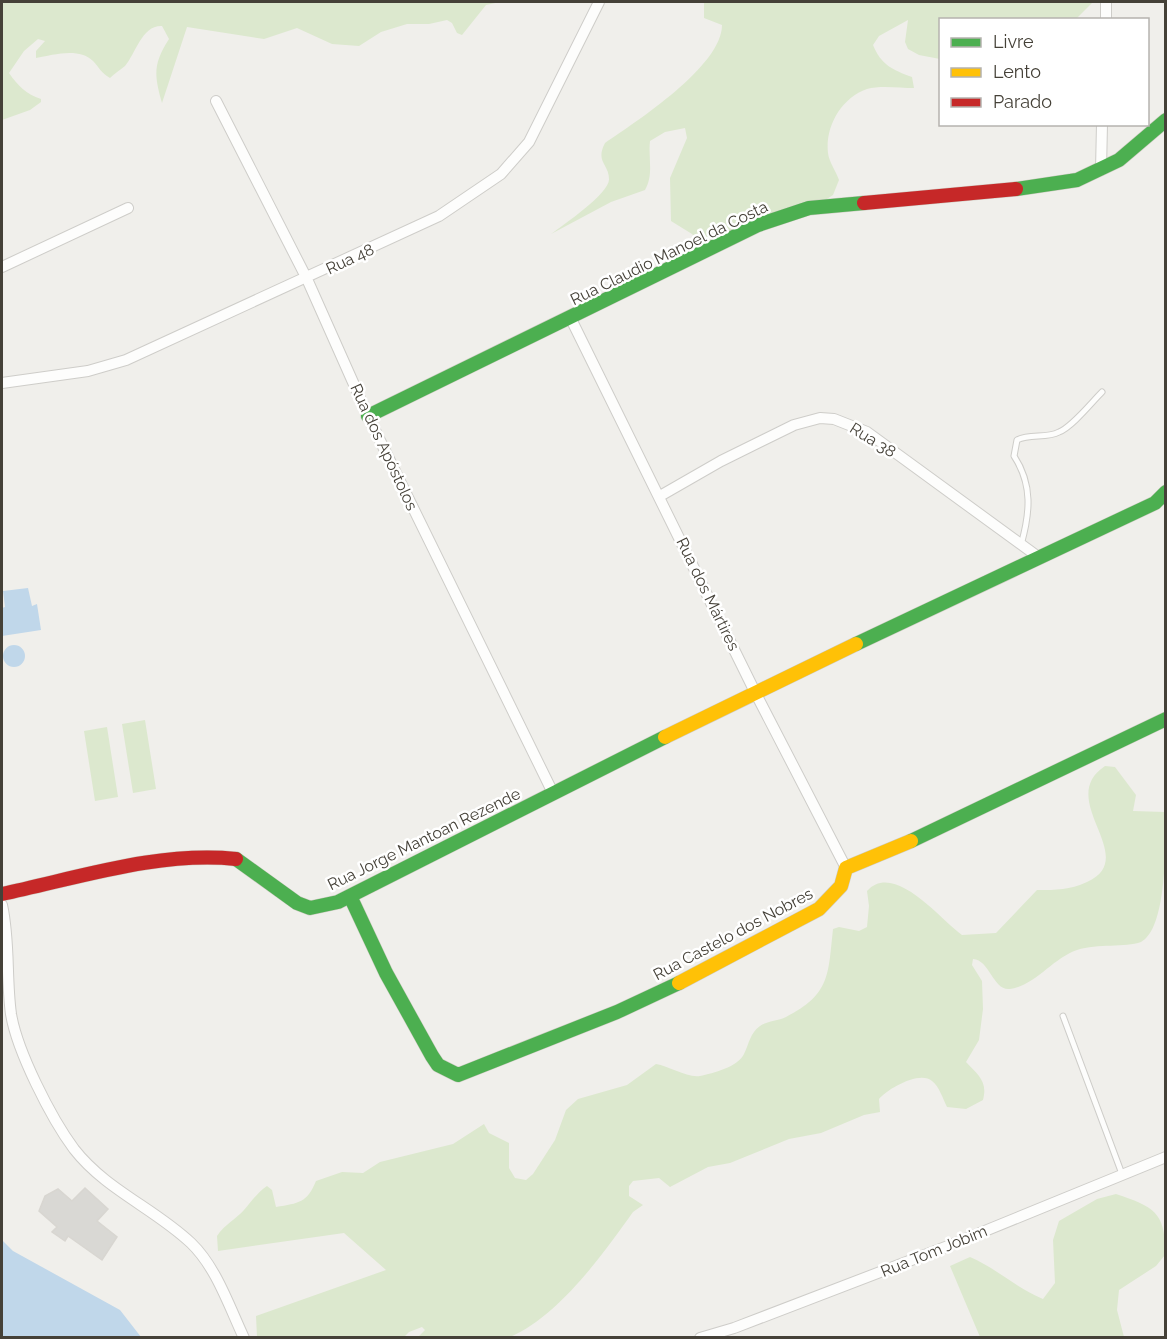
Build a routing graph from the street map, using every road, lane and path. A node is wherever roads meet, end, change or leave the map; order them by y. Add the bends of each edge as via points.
1 (599, 2) edge
2 (1106, 2) edge
3 (1106, 18) edge
4 (216, 101) dead end
5 (1166, 120) edge
6 (1102, 126) edge
7 (1101, 170) junction
8 (128, 208) dead end
9 (2, 267) edge
10 (307, 279) junction
11 (571, 319) junction
12 (2, 383) edge
13 (1102, 392) dead end
14 (368, 416) junction
15 (1166, 492) edge
16 (660, 496) junction
17 (1160, 501) edge
18 (1021, 545) junction
19 (1037, 556) junction
20 (755, 692) junction
21 (1166, 719) edge
22 (553, 793) junction
23 (846, 868) junction
24 (2, 894) edge
25 (350, 896) junction
26 (2, 905) edge
27 (1063, 1016) dead end
28 (1166, 1157) edge
29 (1122, 1174) junction
30 (732, 1333) edge
31 (244, 1338) edge
32 (699, 1338) edge

1 - 10 street, Rua 48 via 529,142 501,174 439,216
2 - 3 street
4 - 10 street, Rua dos Apóstolos
5 - 7 street, Rua Claudio Manoel da Costa via 1119,160
6 - 7 street
7 - 11 street, Rua Claudio Manoel da Costa via 1077,180 995,192 809,208 758,225
8 - 9 street
10 - 12 street, Rua 48 via 126,360 88,371
10 - 14 street, Rua dos Apóstolos
11 - 14 street, Rua Claudio Manoel da Costa
11 - 16 street, Rua dos Mártires
13 - 18 lane via 1061,432 1017,440 1014,456 1024,470 1030,497
14 - 22 street, Rua dos Apóstolos
15 - 17 street
16 - 18 street, Rua 38 via 794,425 820,418 867,432
16 - 20 street, Rua dos Mártires
17 - 19 street
18 - 19 street, Rua 38
19 - 20 street
20 - 22 street
20 - 23 street, Rua dos Mártires
21 - 23 street via 938,830
22 - 25 street, Rua Jorge Mantoan Rezende
23 - 25 street, Rua Castelo dos Nobres via 841,886 819,909 700,973 617,1012 458,1075 438,1065 432,1056 386,973
24 - 25 street, Rua Jorge Mantoan Rezende via 158,861 202,856 236,859 297,903 310,908
26 - 31 street via 11,1015 20,1045 52,1114 72,1146 96,1173 190,1242 203,1257
27 - 29 lane
28 - 29 street, Rua Tom Jobim
29 - 30 street, Rua Tom Jobim
30 - 32 street, Rua Tom Jobim

